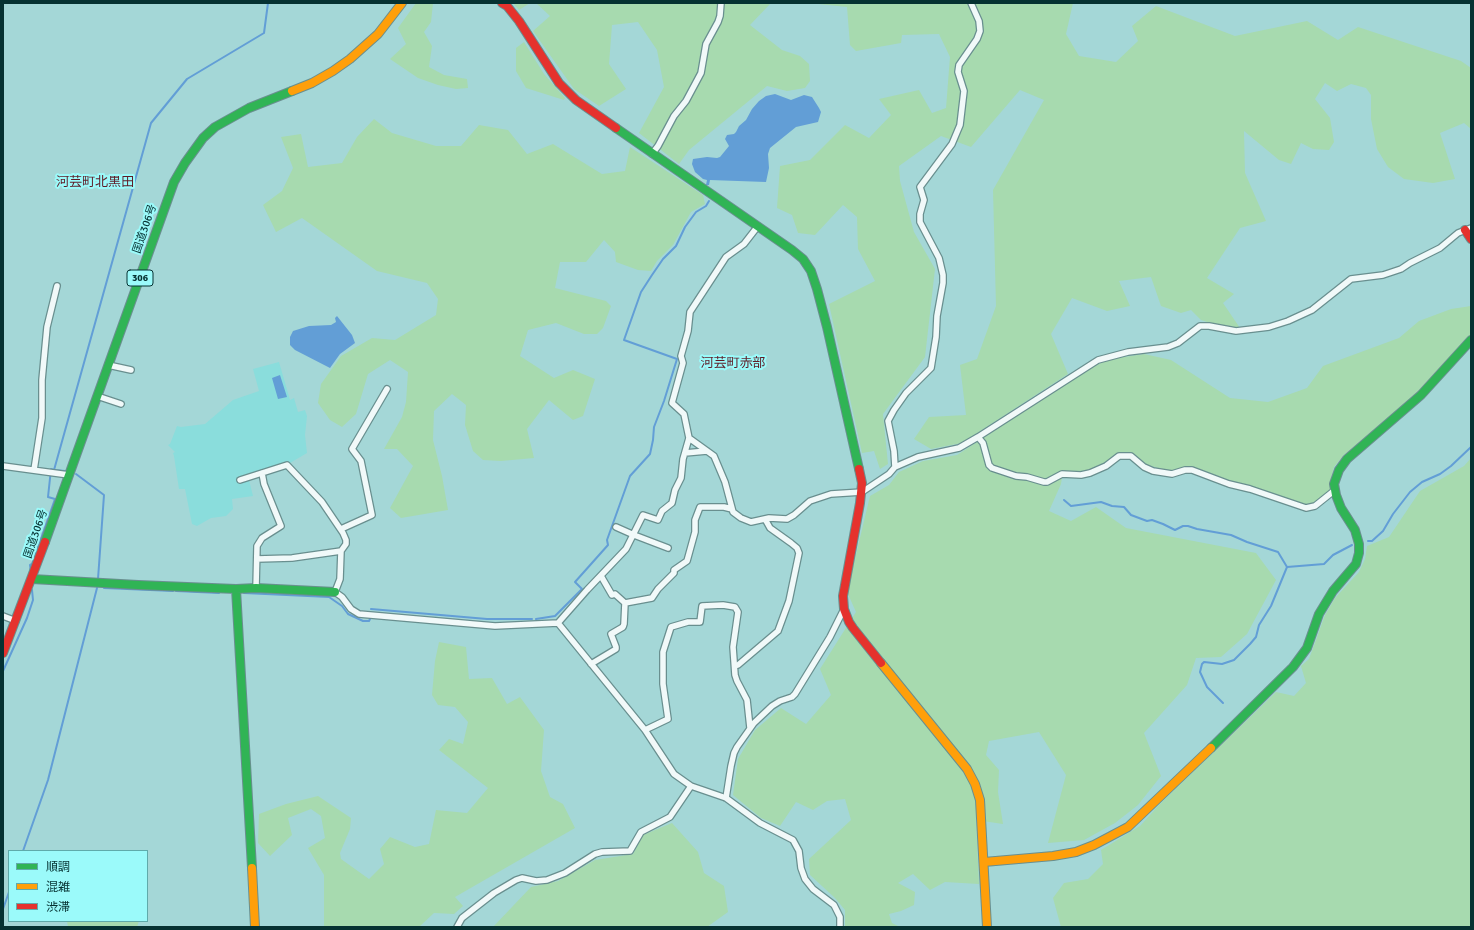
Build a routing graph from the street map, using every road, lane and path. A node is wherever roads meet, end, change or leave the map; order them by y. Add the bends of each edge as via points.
1 (402, 3) edge
2 (502, 3) edge
3 (721, 3) edge
4 (972, 3) edge
5 (652, 154) junction
6 (758, 226) junction
7 (1468, 229) edge
8 (1471, 239) edge
9 (57, 286) dead end
10 (1471, 340) edge
11 (108, 365) junction
12 (131, 370) dead end
13 (387, 388) dead end
14 (97, 396) junction
15 (121, 404) dead end
16 (978, 437) junction
17 (689, 438) junction
18 (707, 450) junction
19 (685, 453) junction
20 (3, 466) edge
21 (895, 467) junction
22 (34, 470) junction
23 (262, 473) junction
24 (69, 475) junction
25 (240, 480) dead end
26 (1335, 490) junction
27 (862, 492) junction
28 (732, 509) junction
29 (765, 519) junction
30 (616, 527) dead end
31 (341, 530) junction
32 (634, 535) junction
33 (668, 548) dead end
34 (341, 551) junction
35 (257, 559) junction
36 (601, 576) junction
37 (32, 579) junction
38 (256, 588) junction
39 (236, 589) junction
40 (334, 592) junction
41 (625, 603) junction
42 (844, 609) junction
43 (3, 616) edge
44 (16, 621) junction
45 (558, 623) junction
46 (3, 653) edge
47 (591, 664) junction
48 (736, 666) junction
49 (750, 728) junction
50 (645, 730) junction
51 (691, 786) junction
52 (726, 798) junction
53 (984, 862) junction
54 (255, 927) edge
55 (457, 927) edge
56 (840, 927) edge
57 (986, 927) edge

1 - 11 main road, 国道306号 / 306 via 378,34 333,71 294,91 234,115 215,127 198,143 174,182
2 - 5 main road via 519,21 563,87 576,100
3 - 5 street via 720,16 706,44 699,76
4 - 21 street via 980,31 959,65 958,72 964,91 960,125 952,144 920,186 924,200 920,222 939,258 943,283 931,368 906,393 888,421
5 - 6 main road
6 - 17 street via 744,244 726,257 690,312 681,356 683,363 672,402 684,414
6 - 27 main road via 803,259 814,276
7 - 8 main road
7 - 16 street via 1401,269 1351,280 1312,310 1288,321 1269,327 1236,331 1200,326 1178,343 1168,347 1128,352 1098,360
9 - 22 street via 47,326 42,380 42,418
10 - 26 main road via 1421,395 1344,462 1336,475
11 - 12 street
11 - 14 main road, 国道306号 / 306
13 - 31 street via 352,449 361,461 372,515
14 - 15 street
14 - 24 main road, 国道306号 / 306
16 - 21 street via 959,448 918,457
16 - 26 street via 983,443 992,468 1044,482 1062,474 1090,473 1106,466 1119,456 1131,456 1153,471 1172,474 1192,470 1306,508 1315,506
17 - 18 street
17 - 19 street
18 - 19 street
18 - 28 street via 718,464
19 - 32 street via 681,478 672,503 662,511 658,520 642,515
20 - 22 street
21 - 27 street
22 - 24 street
23 - 25 street
23 - 31 street via 287,466 322,502
23 - 35 street via 281,526 260,540 257,546
24 - 37 main road, 国道306号 / 306
26 - 53 main road via 1341,508 1358,537 1359,554 1356,564 1319,614 1308,648 1294,667 1128,827 1076,852
27 - 29 street via 831,494 810,501 787,519
27 - 42 main road via 845,583
28 - 29 street via 745,520 752,522
28 - 41 street via 700,507 687,561 674,570 674,574 652,598
29 - 48 street via 770,528 799,552 789,602 778,631
30 - 32 street
31 - 34 street via 346,540
32 - 33 street
32 - 36 street via 626,550
34 - 35 street via 292,558
34 - 40 street via 340,579
35 - 38 street
36 - 41 street via 612,595 615,594
36 - 45 street
37 - 39 main road
37 - 44 main road, 国道306号 / 306
38 - 39 main road
38 - 40 main road
39 - 54 main road
40 - 45 street via 353,611 365,615 490,626
41 - 47 street via 624,624 611,634 616,649
42 - 49 street via 795,694 772,706
42 - 53 main road via 853,628 971,776 980,800
43 - 44 street
44 - 46 main road, 国道306号 / 306
45 - 47 street
47 - 50 street
48 - 49 street via 737,681 747,700
48 - 50 street via 733,647 739,615 735,607 702,606 700,622 688,622 671,627 663,652 668,719
49 - 52 street via 734,753
50 - 51 street via 674,774
51 - 52 street
51 - 55 street via 670,817 642,832 630,851 595,854 565,873 547,880 516,880 494,893 462,918
52 - 56 street via 760,822 793,840 799,851 800,868 805,879 813,889 834,905 840,918
53 - 57 main road

